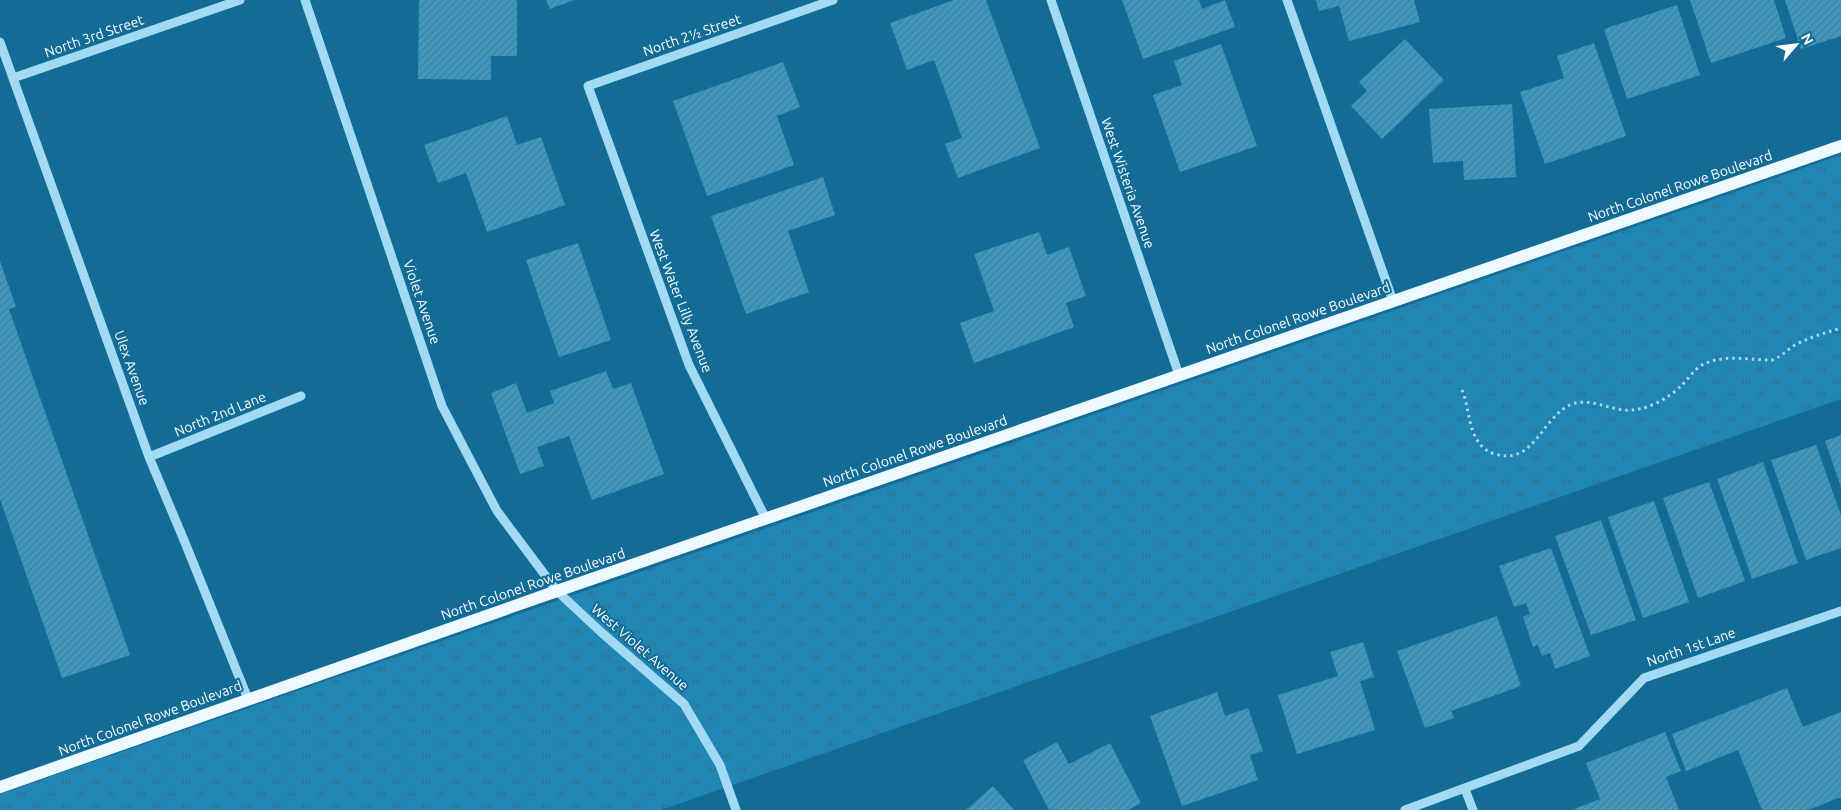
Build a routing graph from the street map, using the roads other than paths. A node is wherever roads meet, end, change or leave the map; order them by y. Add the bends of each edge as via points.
1 (240, 0) edge
2 (305, 0) edge
3 (833, 0) edge
4 (1051, 0) edge
5 (1287, 0) edge
6 (0, 42) edge
7 (13, 78) junction
8 (588, 86) joint
9 (1841, 146) edge
10 (1393, 301) junction
11 (1179, 375) junction
12 (301, 396) dead end
13 (149, 457) junction
14 (766, 519) junction
15 (557, 592) junction
16 (1841, 611) edge
17 (248, 699) junction
18 (0, 788) edge
19 (1465, 789) junction
20 (736, 810) edge
21 (1405, 810) edge
22 (1472, 810) edge

1 - 7 street, North 3rd Street
2 - 15 street, Violet Avenue via 442,406 497,511
3 - 8 street, North 2½ Street
4 - 11 street, West Wisteria Avenue
5 - 10 street
6 - 7 street, Ulex Avenue
7 - 13 street, Ulex Avenue
8 - 14 street, West Water Lilly Avenue via 688,365
9 - 10 main road, North Colonel Rowe Boulevard
10 - 11 main road, North Colonel Rowe Boulevard
11 - 14 main road, North Colonel Rowe Boulevard
12 - 13 street, North 2nd Lane
13 - 17 street, Ulex Avenue
14 - 15 main road, North Colonel Rowe Boulevard
15 - 17 main road, North Colonel Rowe Boulevard
15 - 20 street, West Violet Avenue via 684,704 720,765
16 - 19 street, North 1st Lane via 1644,678 1579,746
17 - 18 main road, North Colonel Rowe Boulevard
19 - 21 street, North 1st Lane
19 - 22 street

